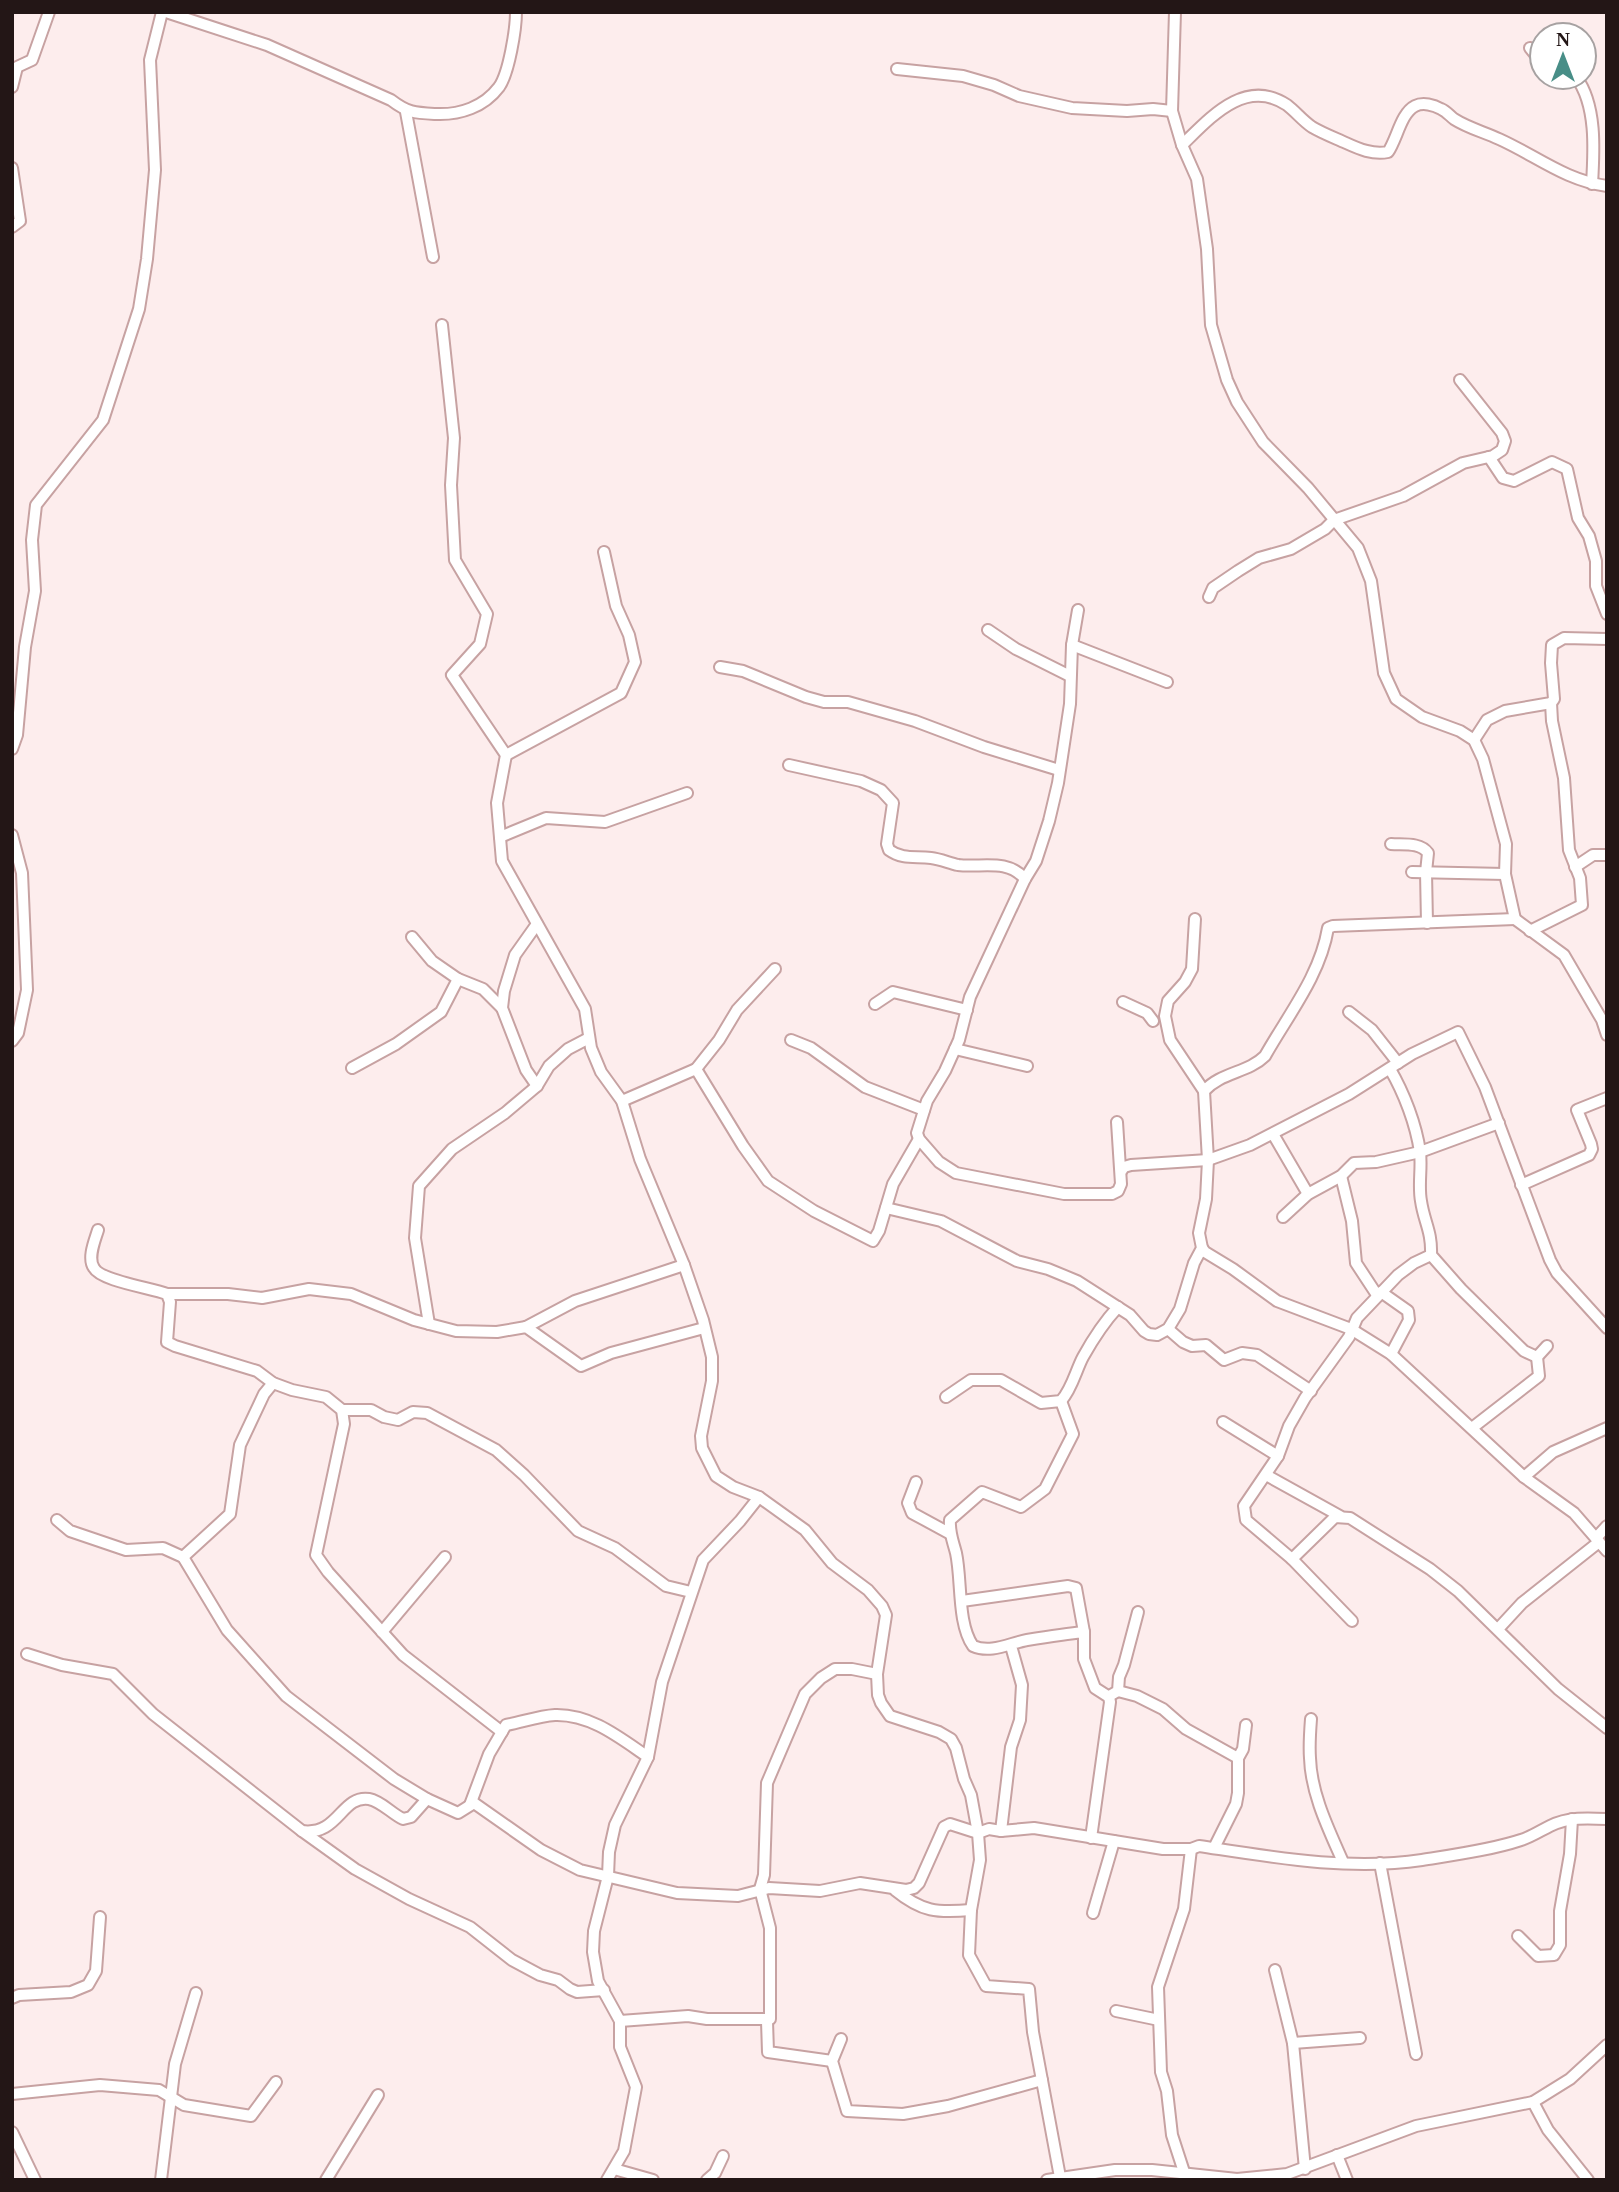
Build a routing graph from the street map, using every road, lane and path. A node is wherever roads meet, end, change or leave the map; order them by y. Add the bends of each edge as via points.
1 (49, 12) edge
2 (164, 12) edge
3 (516, 12) edge
4 (1175, 12) edge
5 (897, 69) dead end
6 (12, 87) edge
7 (1585, 91) edge
8 (1172, 111) junction
9 (406, 112) junction
10 (1182, 145) junction
11 (12, 168) edge
12 (1592, 184) junction
13 (1607, 186) edge
14 (12, 227) edge
15 (433, 257) dead end
16 (442, 325) dead end
17 (1460, 380) dead end
18 (1489, 457) junction
19 (1334, 520) junction
20 (604, 552) dead end
21 (1209, 597) dead end
22 (1078, 610) dead end
23 (1607, 614) edge
24 (988, 631) dead end
25 (1607, 639) edge
26 (1072, 645) junction
27 (720, 667) dead end
28 (1070, 676) junction
29 (1167, 682) dead end
30 (1551, 703) junction
31 (1474, 740) junction
32 (12, 749) edge
33 (506, 755) junction
34 (789, 765) dead end
35 (1059, 769) junction
36 (687, 793) dead end
37 (12, 835) edge
38 (500, 837) junction
39 (1391, 844) dead end
40 (1607, 855) edge
41 (1576, 867) junction
42 (1412, 872) dead end
43 (1426, 872) junction
44 (1505, 874) junction
45 (1025, 879) junction
46 (1195, 919) dead end
47 (1515, 919) junction
48 (1427, 923) junction
49 (537, 924) junction
50 (1530, 931) junction
51 (412, 937) dead end
52 (775, 969) dead end
53 (458, 979) junction
54 (1123, 1003) dead end
55 (875, 1004) dead end
56 (502, 1008) junction
57 (967, 1010) junction
58 (1349, 1012) dead end
59 (1165, 1016) junction
60 (1604, 1019) edge
61 (1153, 1021) junction
62 (1168, 1031) junction
63 (1607, 1035) edge
64 (589, 1038) junction
65 (791, 1040) dead end
66 (12, 1041) edge
67 (955, 1049) junction
68 (1027, 1066) dead end
69 (1394, 1066) junction
70 (352, 1069) dead end
71 (696, 1069) junction
72 (537, 1086) junction
73 (1204, 1091) junction
74 (1607, 1098) edge
75 (622, 1101) junction
76 (924, 1110) junction
77 (1117, 1122) dead end
78 (1499, 1123) junction
79 (1273, 1135) junction
80 (919, 1139) junction
81 (1420, 1152) junction
82 (1208, 1160) junction
83 (1122, 1170) junction
84 (1341, 1176) junction
85 (1521, 1185) junction
86 (1308, 1194) junction
87 (886, 1208) junction
88 (1283, 1217) dead end
89 (98, 1230) dead end
90 (1202, 1248) junction
91 (1431, 1255) junction
92 (684, 1265) junction
93 (167, 1294) junction
94 (1379, 1294) junction
95 (1118, 1307) junction
96 (429, 1324) junction
97 (526, 1327) junction
98 (704, 1328) junction
99 (1607, 1328) edge
100 (1168, 1329) junction
101 (1350, 1329) junction
102 (1548, 1346) dead end
103 (1391, 1354) junction
104 (1536, 1357) junction
105 (272, 1382) junction
106 (1311, 1391) junction
107 (946, 1397) dead end
108 (1061, 1401) junction
109 (342, 1410) junction
110 (1223, 1422) dead end
111 (1472, 1428) junction
112 (1607, 1428) edge
113 (1278, 1456) junction
114 (1266, 1475) junction
115 (1524, 1477) junction
116 (916, 1482) dead end
117 (758, 1497) junction
118 (1340, 1516) junction
119 (57, 1520) dead end
120 (1607, 1526) edge
121 (949, 1533) junction
122 (1601, 1544) edge
123 (183, 1557) junction
124 (444, 1557) dead end
125 (1292, 1559) junction
126 (691, 1592) junction
127 (962, 1601) junction
128 (1138, 1612) dead end
129 (1352, 1621) dead end
130 (1498, 1629) junction
131 (382, 1632) junction
132 (1083, 1632) junction
133 (1011, 1646) junction
134 (27, 1654) dead end
135 (877, 1674) junction
136 (1113, 1694) junction
137 (1311, 1719) dead end
138 (1246, 1725) dead end
139 (1607, 1728) edge
140 (502, 1732) junction
141 (648, 1757) junction
142 (1238, 1758) junction
143 (427, 1799) junction
144 (470, 1805) junction
145 (1572, 1819) junction
146 (1607, 1819) edge
147 (302, 1831) junction
148 (1001, 1831) junction
149 (978, 1833) junction
150 (1091, 1838) junction
151 (1114, 1841) junction
152 (1214, 1848) junction
153 (1191, 1849) junction
154 (1343, 1862) junction
155 (1380, 1863) junction
156 (608, 1876) junction
157 (760, 1889) junction
158 (895, 1889) junction
159 (971, 1910) junction
160 (1093, 1913) dead end
161 (100, 1917) dead end
162 (1518, 1936) dead end
163 (1275, 1970) dead end
164 (604, 1990) junction
165 (196, 1993) dead end
166 (12, 1998) edge
167 (1116, 2011) dead end
168 (1159, 2020) junction
169 (620, 2021) junction
170 (766, 2021) junction
171 (1360, 2038) dead end
172 (841, 2039) dead end
173 (1293, 2043) junction
174 (1607, 2045) edge
175 (1416, 2054) dead end
176 (832, 2061) junction
177 (1042, 2080) junction
178 (276, 2082) dead end
179 (12, 2094) edge
180 (378, 2095) dead end
181 (170, 2099) junction
182 (1533, 2102) junction
183 (12, 2132) edge
184 (1338, 2155) junction
185 (723, 2156) dead end
186 (614, 2169) junction
187 (1305, 2169) junction
188 (1184, 2172) junction
189 (1115, 2175) edge
190 (1060, 2177) junction
191 (35, 2180) edge
192 (161, 2180) edge
193 (326, 2180) edge
194 (607, 2180) edge
195 (653, 2180) edge
196 (706, 2180) edge
197 (1047, 2180) edge
198 (1347, 2180) edge
199 (1588, 2180) edge

1 - 6 street via 32,60 16,67
2 - 9 street via 267,45 390,100
2 - 32 street via 150,60 155,170 139,309 103,420 36,505 32,540 35,592
3 - 9 street via 516,32 500,86 480,104 454,115
4 - 8 street
5 - 8 street via 963,75 1019,96 1072,108
7 - 12 street via 1594,147
8 - 10 street
9 - 15 street
10 - 12 street via 1232,101 1262,96 1286,104 1312,127 1379,154 1394,144 1408,112 1427,104 1546,166
10 - 19 street via 1197,179 1208,249 1211,325 1227,380 1263,442
11 - 14 street via 20,221
12 - 13 street
16 - 33 street via 454,438 450,485 455,560 487,614 480,644 452,675
17 - 18 street via 1502,433 1502,450
18 - 19 street via 1463,463 1402,496
18 - 23 street via 1503,478 1514,481 1552,462 1567,470 1578,518 1589,536 1596,586
19 - 21 street via 1291,549 1259,558 1213,589
19 - 31 street via 1358,548 1371,581 1384,673 1396,699 1422,718
20 - 33 street via 635,662 621,694
22 - 26 street
24 - 28 street
25 - 30 street via 1564,638 1552,645
26 - 28 street
26 - 29 street
27 - 35 street via 743,671 824,702 848,702 915,721
28 - 35 street
30 - 31 street via 1505,711 1487,720
30 - 41 street via 1564,778 1569,850
31 - 44 street via 1506,844
33 - 38 street via 497,803
34 - 45 street via 861,780 881,790 893,803 887,844 894,854 960,865 1009,867
35 - 45 street via 1049,821
36 - 38 street via 605,822 546,818
37 - 66 street via 23,873 27,990
38 - 49 street via 502,861
39 - 43 street via 1424,848 1428,853
40 - 41 street via 1593,855
41 - 50 street via 1582,905
42 - 43 street
43 - 44 street
43 - 48 street
44 - 47 street
45 - 57 street
46 - 59 street via 1192,969 1168,1001
47 - 48 street
47 - 50 street
48 - 73 street via 1328,928 1315,970 1265,1056 1257,1064 1225,1074
49 - 56 street via 515,956
49 - 64 street via 585,1009
50 - 60 street via 1563,956
51 - 53 street via 432,961
52 - 71 street via 737,1010
53 - 56 street via 483,989
53 - 70 street via 441,1012
54 - 61 street via 1147,1013
55 - 57 street via 893,992
56 - 72 street
57 - 67 street
58 - 69 street via 1372,1030
59 - 61 street
59 - 62 street
60 - 63 street
61 - 62 street
62 - 73 street via 1177,1054
64 - 72 street via 549,1066
64 - 75 street via 601,1072
65 - 76 street via 811,1048 864,1087
67 - 68 street
67 - 76 street
69 - 78 street via 1458,1032
69 - 79 street
69 - 81 street
71 - 75 street
71 - 87 street via 768,1181 814,1212 873,1241
72 - 96 street via 452,1149 419,1186 415,1238
73 - 82 street
74 - 85 street via 1577,1110 1591,1144 1589,1155
75 - 92 street via 640,1159
76 - 80 street
77 - 83 street
78 - 81 street
78 - 85 street
79 - 82 street
79 - 86 street
80 - 83 street via 956,1173 1065,1194 1112,1194 1121,1184
80 - 87 street via 893,1184
81 - 84 street via 1354,1163
81 - 91 street via 1421,1203
82 - 83 street via 1131,1165
82 - 90 street via 1199,1233
84 - 86 street
84 - 94 street via 1356,1263
85 - 99 street via 1549,1260
86 - 88 street
87 - 95 street via 941,1222 1017,1261 1077,1281
89 - 93 street via 91,1259 94,1269 103,1276
90 - 100 street via 1180,1310
90 - 101 street via 1277,1301
91 - 94 street via 1414,1263
91 - 104 street via 1524,1351
92 - 97 street via 575,1301
92 - 98 street
93 - 96 street via 262,1298 309,1289 330,1291 351,1294
93 - 105 street via 167,1342 257,1371
94 - 101 street
94 - 103 street via 1408,1311 1409,1320
95 - 100 street via 1149,1334
95 - 108 street via 1103,1323
96 - 97 street via 456,1331
97 - 98 street via 581,1366 611,1353
98 - 117 street via 712,1357 712,1381 702,1448 716,1476
100 - 106 street via 1192,1346 1206,1345 1224,1360 1242,1353 1257,1355
101 - 103 street
101 - 106 street
102 - 104 street
103 - 111 street
104 - 111 street via 1539,1376
105 - 109 street via 326,1397
105 - 123 street via 240,1445 229,1514
106 - 113 street via 1289,1426
107 - 108 street via 971,1380 1001,1380 1041,1403
108 - 121 street via 1073,1434 1045,1489 1021,1507 982,1492 950,1520
109 - 126 street via 371,1410 398,1420 413,1412 427,1413 496,1450 578,1531 615,1548 666,1586
109 - 131 street via 344,1424 316,1555
110 - 113 street
111 - 115 street
112 - 115 street via 1553,1452
113 - 114 street
114 - 118 street
114 - 125 street via 1243,1513
115 - 122 street via 1574,1513
116 - 121 street via 908,1503 912,1513
117 - 126 street via 703,1560
117 - 135 street via 805,1530 832,1563 882,1606 886,1615
118 - 125 street via 1325,1524
118 - 130 street via 1430,1569
119 - 123 street via 78,1534 126,1550 163,1548
120 - 122 street
121 - 127 street
122 - 130 street via 1522,1603
123 - 143 street via 226,1630 286,1696
124 - 131 street
125 - 129 street
126 - 141 street via 662,1682
127 - 132 street via 1076,1588
127 - 133 street via 973,1646
128 - 136 street
130 - 139 street via 1558,1689
131 - 140 street via 403,1655
132 - 133 street
132 - 136 street via 1084,1659 1095,1688
133 - 148 street via 1022,1685
134 - 147 street via 113,1674 153,1714
135 - 149 street via 878,1695 890,1716 951,1739 971,1795
135 - 157 street via 835,1669 805,1694 766,1783
136 - 142 street via 1137,1696 1163,1709 1186,1730
136 - 150 street
137 - 154 street via 1312,1774 1323,1816
138 - 142 street
140 - 141 street via 506,1725 552,1715 572,1716 603,1727
140 - 144 street
141 - 156 street via 615,1825
142 - 152 street via 1236,1804
143 - 144 street via 458,1813
143 - 147 street via 411,1817 403,1819 374,1801 360,1800 328,1828
144 - 156 street via 479,1805 541,1850 580,1870
145 - 146 street
145 - 155 street via 1521,1840
145 - 162 street via 1559,1949 1554,1955 1538,1956
147 - 164 street via 366,1875 470,1927 540,1975 577,1992
148 - 149 street
148 - 150 street via 1034,1828
149 - 158 street via 950,1824 944,1827 919,1883 914,1888
149 - 159 street via 980,1860
150 - 151 street
151 - 153 street
151 - 160 street
152 - 153 street
152 - 154 street via 1278,1859
153 - 168 street via 1184,1909 1158,1987
154 - 155 street
155 - 175 street
156 - 157 street via 677,1893 738,1896
156 - 164 street via 593,1952
157 - 158 street via 820,1891 860,1883
157 - 170 street via 769,1928 771,2012
158 - 159 street via 910,1902 940,1913
159 - 177 street via 968,1955 986,1986 1028,1989
161 - 166 street via 96,1971 88,1985 71,1992
163 - 173 street
164 - 169 street
165 - 181 street
167 - 168 street
168 - 188 street via 1161,2071
169 - 170 street via 688,2016
169 - 186 street via 620,2047 636,2087 624,2151
170 - 176 street via 768,2052
171 - 173 street
172 - 176 street
173 - 187 street
174 - 182 street via 1570,2079
176 - 177 street via 847,2111 904,2114
177 - 190 street
178 - 181 street via 251,2116
179 - 181 street via 100,2085 159,2090
180 - 193 street
181 - 192 street
182 - 184 street via 1416,2126
182 - 199 street via 1548,2130
183 - 191 street
184 - 187 street
184 - 198 street
185 - 196 street
186 - 194 street
186 - 195 street
187 - 188 street via 1237,2179
188 - 189 street
189 - 190 street
190 - 197 street

